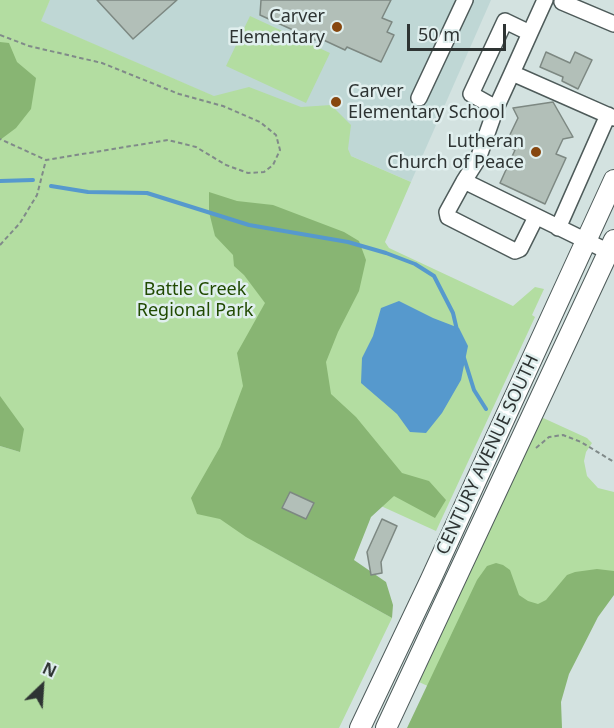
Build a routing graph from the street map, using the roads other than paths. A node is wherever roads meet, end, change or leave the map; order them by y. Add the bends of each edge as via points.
1 (465, 0) edge
2 (544, 0) edge
3 (561, 1) edge
4 (614, 24) edge
5 (530, 33) junction
6 (512, 73) junction
7 (419, 98) dead end
8 (496, 108) junction
9 (611, 117) edge
10 (614, 180) edge
11 (464, 182) junction
12 (536, 217) junction
13 (558, 228) junction
14 (586, 242) junction
15 (611, 246) edge
16 (360, 728) edge
17 (386, 728) edge

1 - 7 lane
2 - 5 lane
3 - 4 lane
5 - 6 lane
5 - 8 lane via 505,21 471,91
6 - 8 lane
6 - 9 lane
8 - 11 lane via 478,159
9 - 13 lane
10 - 14 main road, CENTURY AVENUE SOUTH
11 - 12 lane
11 - 12 lane via 448,217 515,251 520,249
12 - 13 lane
13 - 14 lane
14 - 15 lane
14 - 16 main road, CENTURY AVENUE SOUTH
15 - 17 main road, CENTURY AVENUE SOUTH

